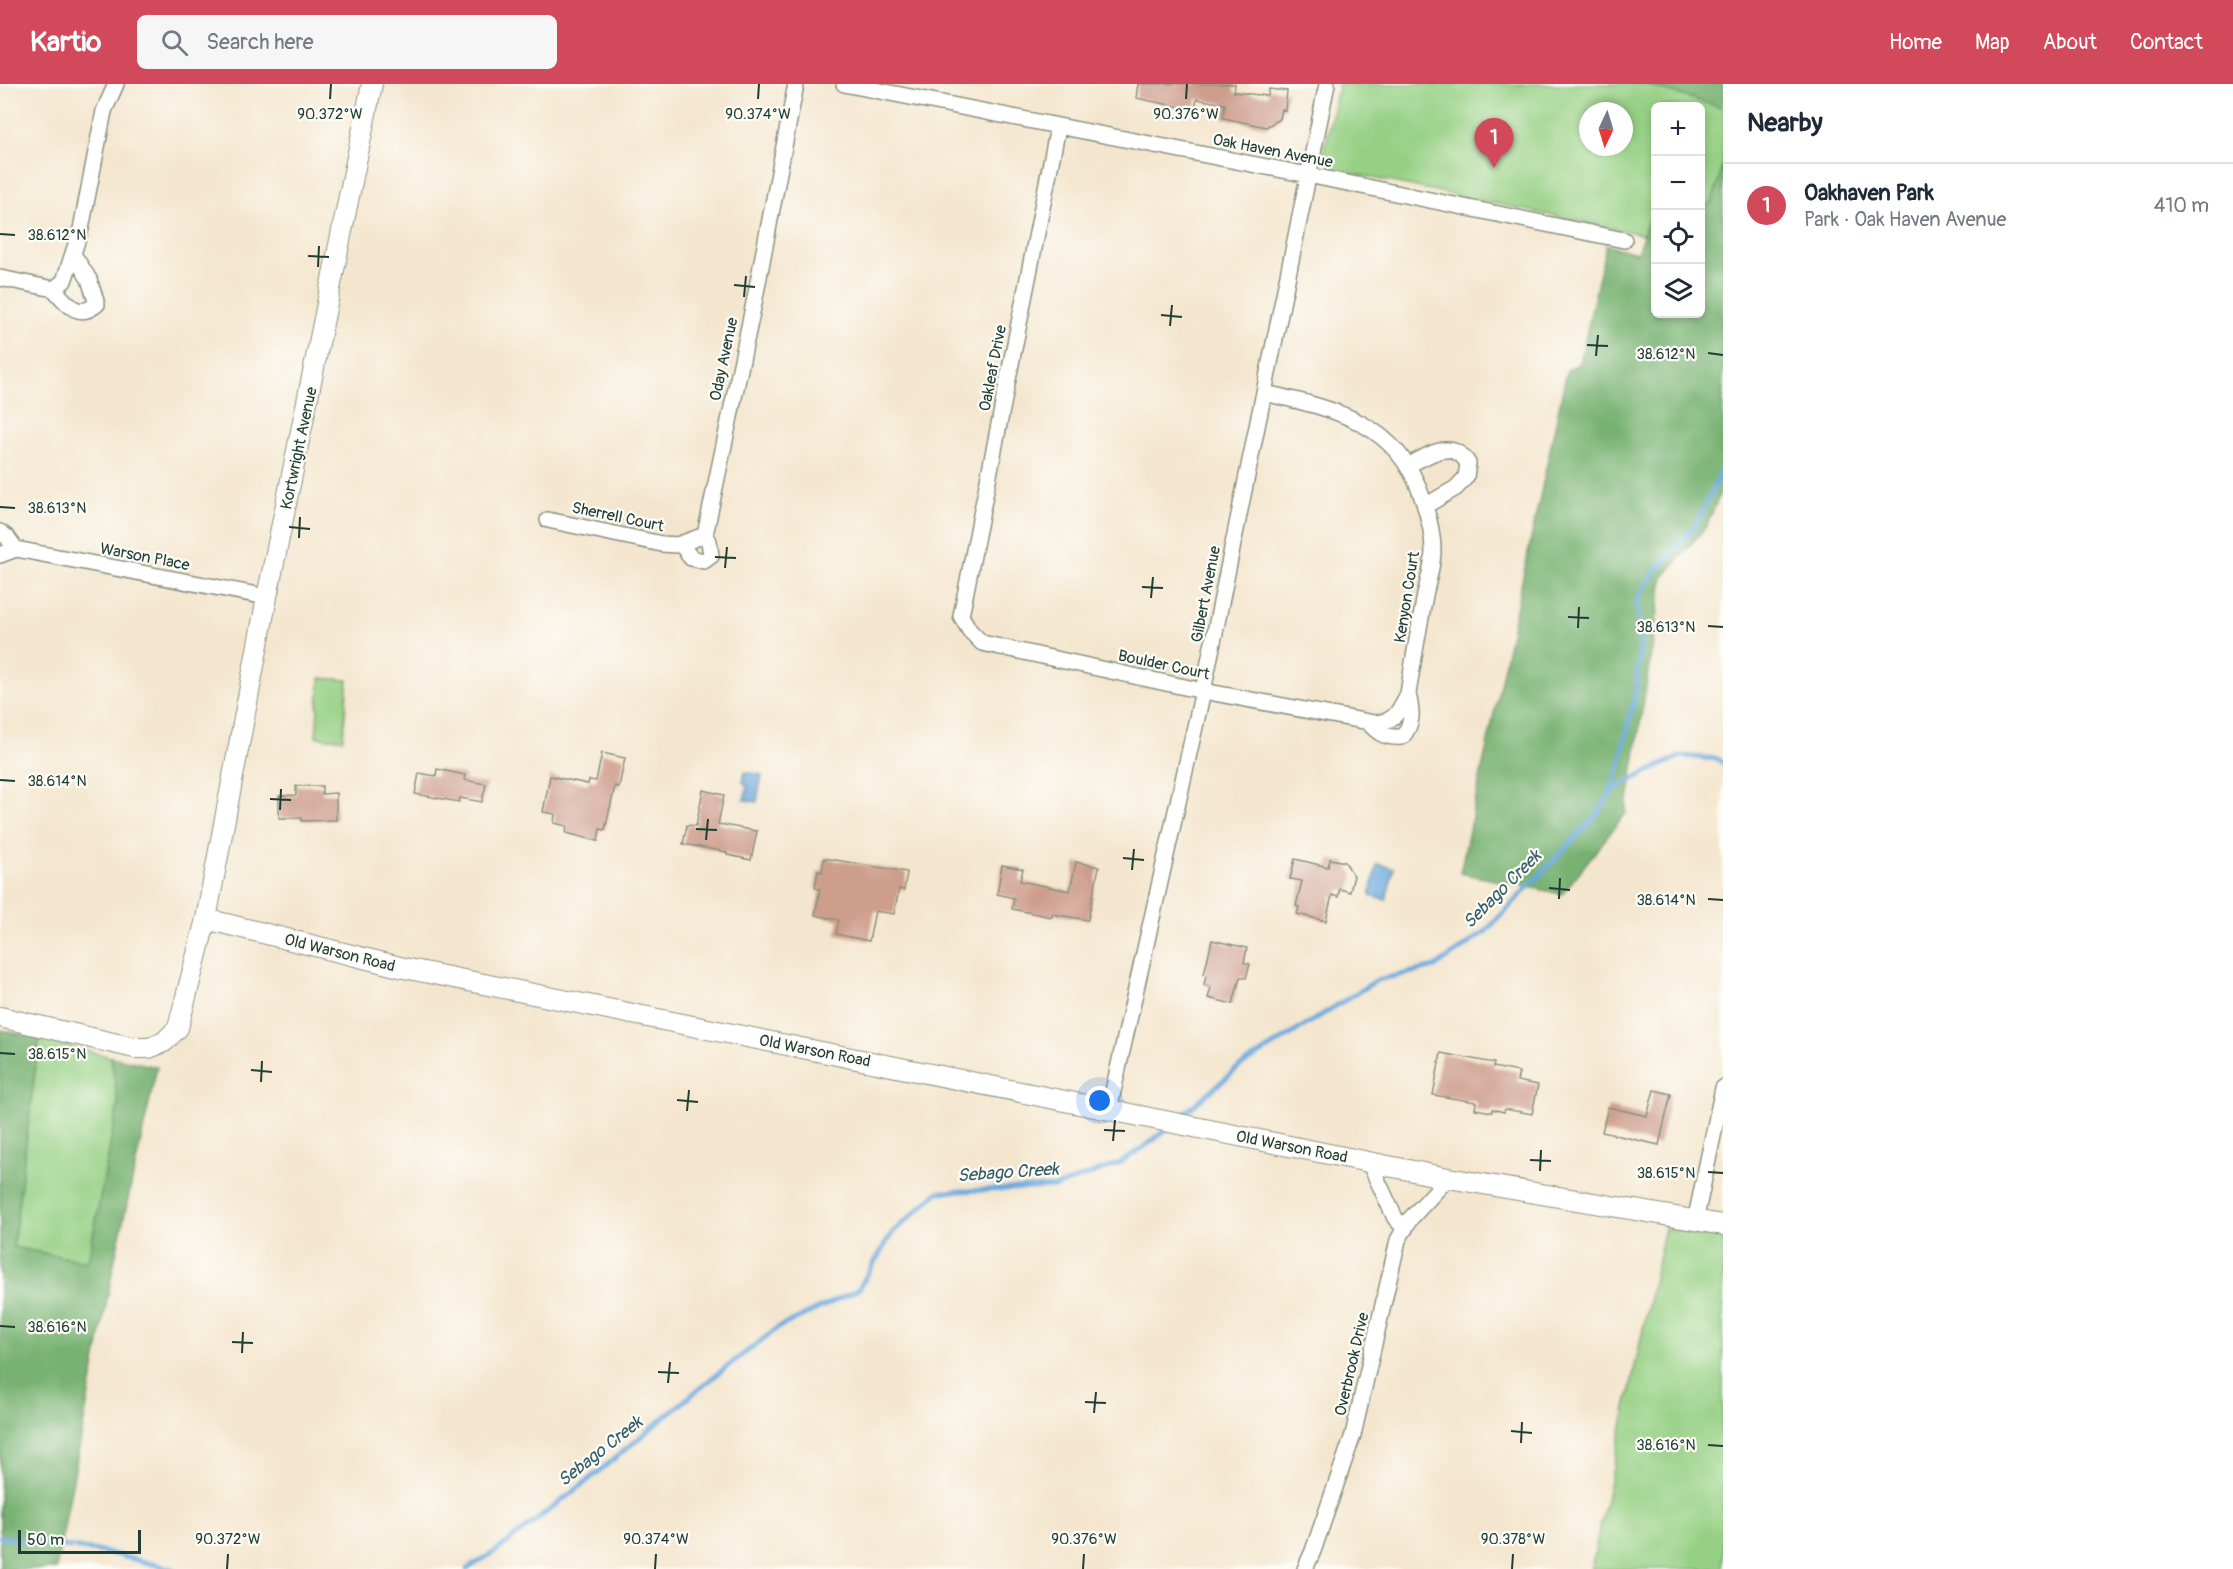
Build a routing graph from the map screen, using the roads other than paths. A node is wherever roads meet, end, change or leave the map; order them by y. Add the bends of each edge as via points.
1 (116, 84) edge
2 (372, 84) edge
3 (796, 84) edge
4 (844, 84) edge
5 (1327, 84) edge
6 (1058, 127) junction
7 (1308, 175) junction
8 (1624, 240) dead end
9 (74, 254) junction
10 (0, 278) edge
11 (49, 288) junction
12 (1264, 393) junction
13 (1407, 466) junction
14 (1425, 507) junction
15 (548, 520) dead end
16 (0, 532) edge
17 (705, 535) junction
18 (681, 544) junction
19 (16, 549) junction
20 (0, 555) edge
21 (267, 597) junction
22 (961, 616) joint
23 (1203, 691) junction
24 (1371, 723) joint
25 (206, 919) junction
26 (0, 1017) edge
27 (1723, 1088) edge
28 (1109, 1109) junction
29 (1369, 1162) junction
30 (1448, 1178) junction
31 (1695, 1222) junction
32 (1723, 1225) edge
33 (1405, 1229) junction
34 (1305, 1569) edge

1 - 9 street via 104,111
2 - 21 street, Kortwright Avenue
3 - 17 street, Oday Avenue
4 - 6 street, Oak Haven Avenue
5 - 7 street, Gilbert Avenue
6 - 7 street, Oak Haven Avenue
6 - 22 street, Oakleaf Drive
7 - 8 street, Oak Haven Avenue
7 - 12 street, Gilbert Avenue
9 - 11 street via 64,281
9 - 11 street via 90,279 97,304 89,311 78,311
10 - 11 street
12 - 13 street, Kenyon Court via 1319,405 1346,416 1398,450
12 - 23 street, Gilbert Avenue
13 - 14 street, Kenyon Court
13 - 14 street via 1433,452 1449,450 1462,454 1468,463 1466,477
14 - 24 street, Kenyon Court via 1433,551 1408,694 1411,727 1402,737 1388,737
15 - 18 street, Sherrell Court via 662,544
16 - 19 street
17 - 18 street, Sherrell Court
17 - 18 street, Sherrell Court via 711,556 704,561 691,558
19 - 20 street
19 - 21 street, Warson Place
21 - 25 street, Kortwright Avenue
22 - 23 street, Boulder Court via 982,643
23 - 24 street, Boulder Court
23 - 28 street, Gilbert Avenue
25 - 26 street via 183,1015 178,1028 164,1042 135,1048
25 - 28 street, Old Warson Road via 404,968
27 - 31 street
28 - 29 street, Old Warson Road
29 - 30 street, Old Warson Road
29 - 33 street via 1395,1218
30 - 31 street, Old Warson Road
30 - 33 street, Overbrook Drive
31 - 32 street, Old Warson Road
33 - 34 street, Overbrook Drive via 1398,1240 1353,1435

